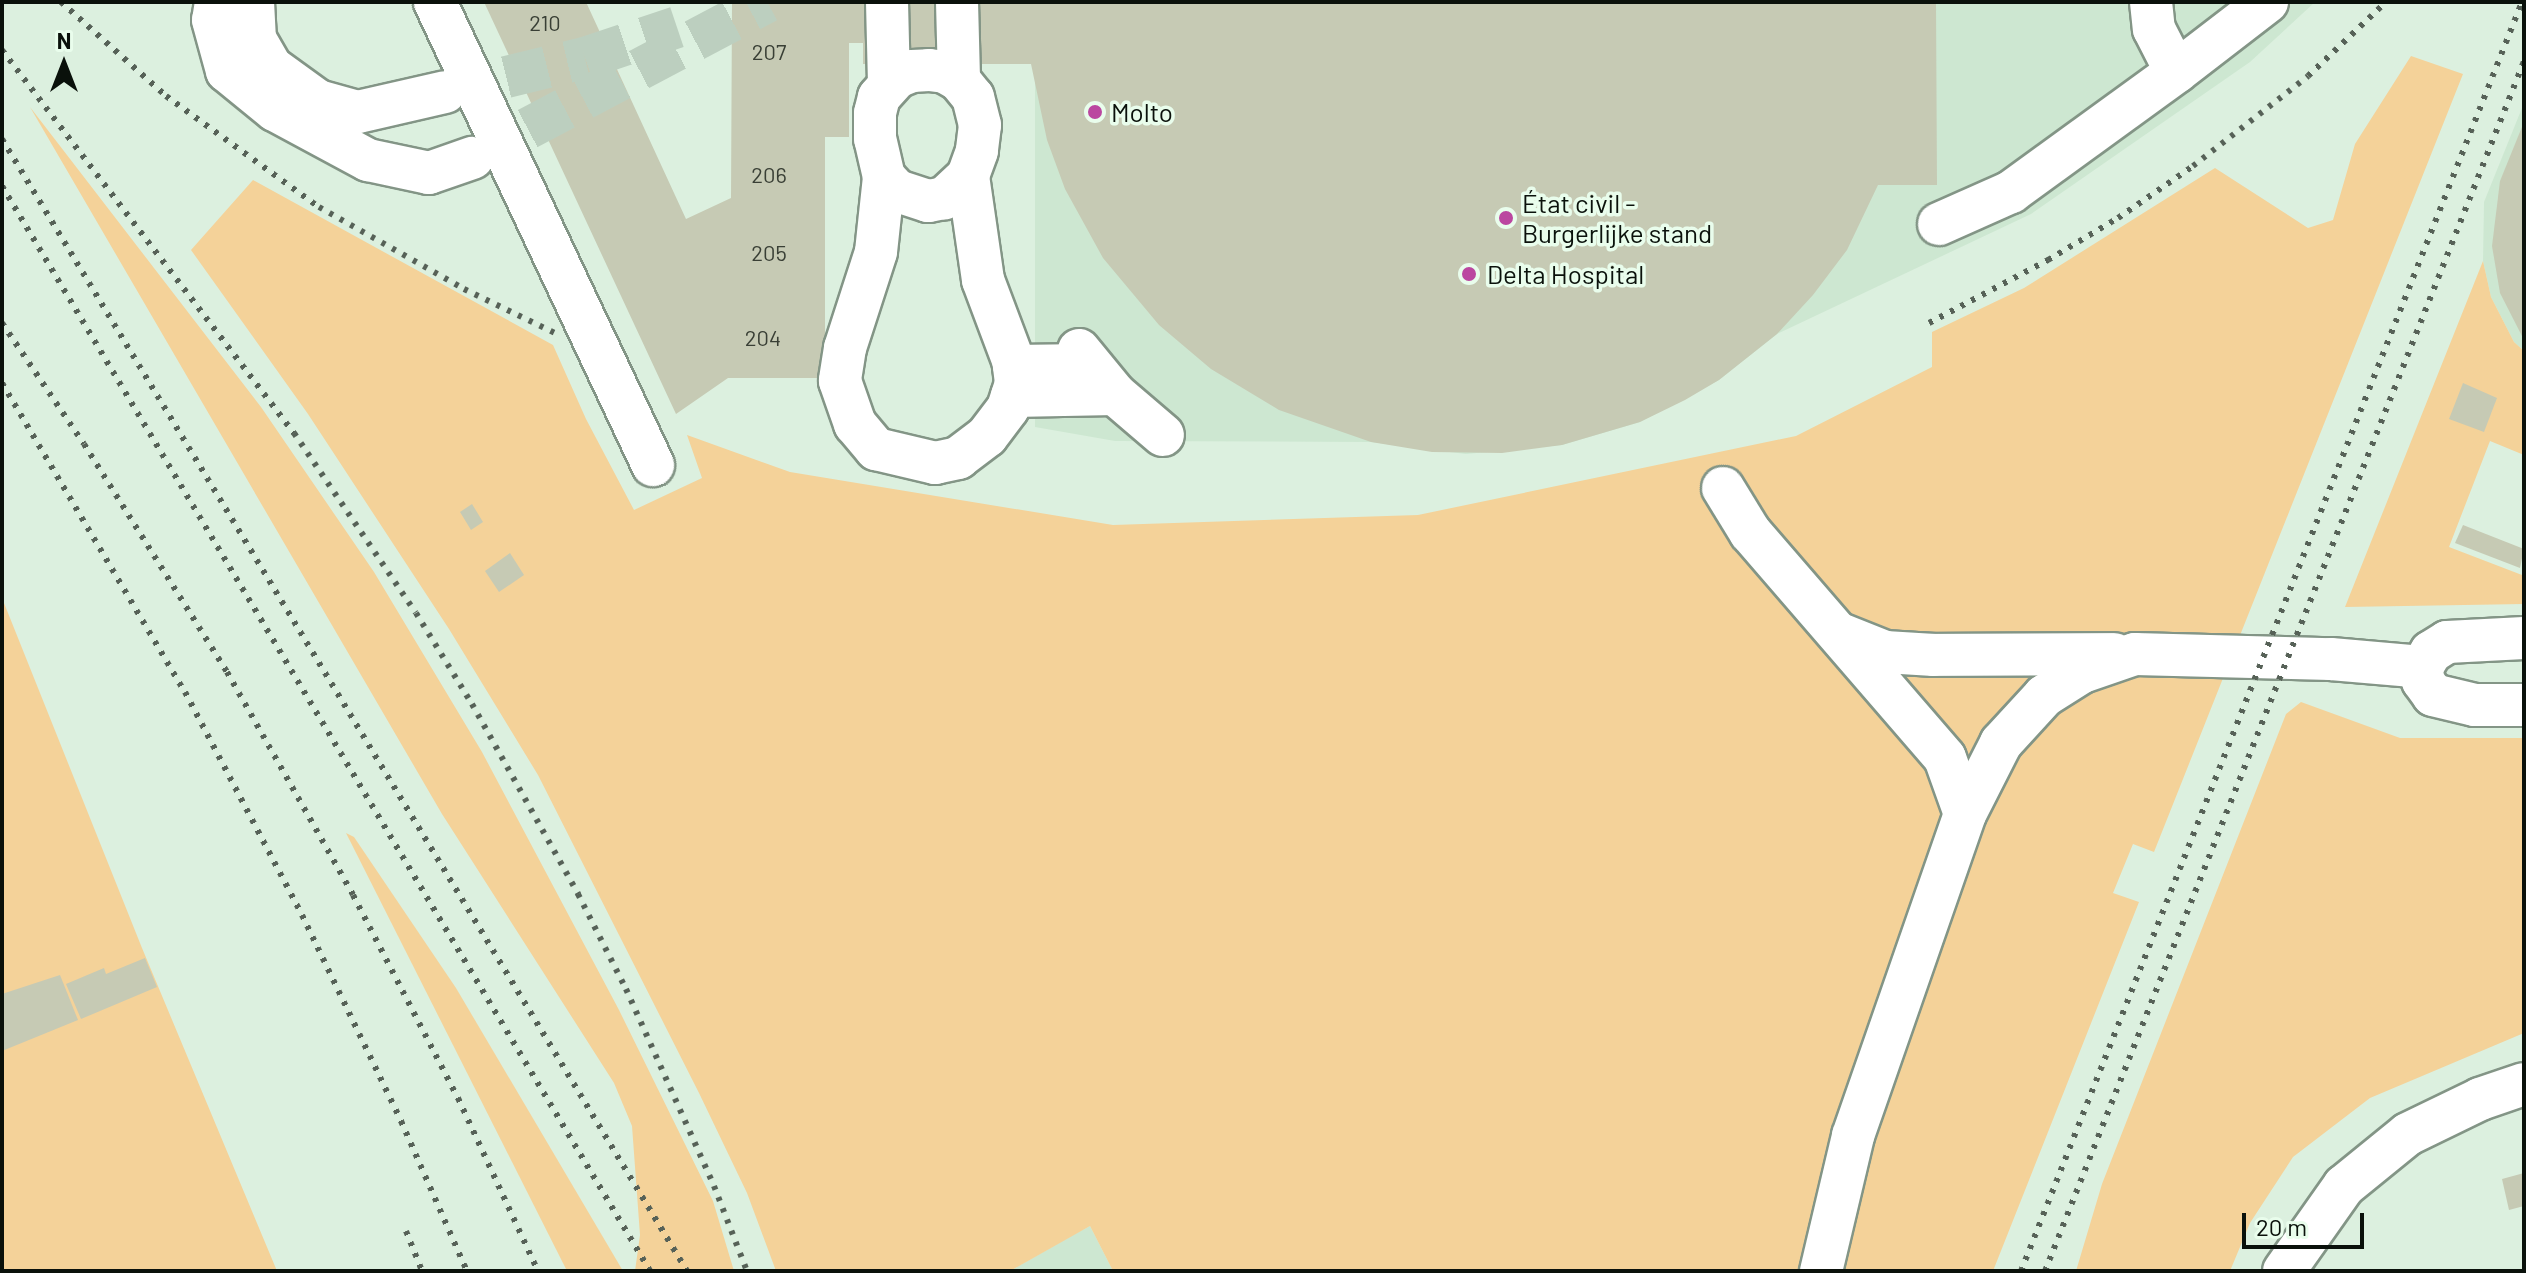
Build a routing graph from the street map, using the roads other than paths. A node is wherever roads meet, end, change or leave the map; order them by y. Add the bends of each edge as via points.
1 (216, 2) edge
2 (253, 2) edge
3 (435, 2) edge
4 (887, 2) edge
5 (957, 2) edge
6 (2151, 2) edge
7 (2267, 2) edge
8 (2176, 72) junction
9 (959, 80) junction
10 (889, 84) junction
11 (445, 92) tunnel mouth
12 (472, 158) tunnel mouth
13 (968, 176) junction
14 (884, 177) junction
15 (1939, 224) dead end
16 (1013, 381) junction
17 (1163, 435) dead end
18 (653, 465) dead end
19 (1723, 488) dead end
20 (1840, 634) junction
21 (2524, 638) edge
22 (2135, 654) junction
23 (2422, 667) junction
24 (2524, 705) edge
25 (1965, 814) junction
26 (2524, 1084) edge
27 (1821, 1271) edge
28 (2284, 1271) edge

1 - 12 street via 213,20 227,71 275,110 368,160 429,173
2 - 11 street via 255,39 271,67 318,101 358,112
3 - 18 street
4 - 10 street
5 - 9 street
6 - 8 street via 2154,29
7 - 8 street
8 - 15 street via 2011,192
9 - 10 street via 945,72 912,71
9 - 13 street via 973,97 980,125
10 - 14 street via 875,113
13 - 14 street via 944,198 928,201 897,191
13 - 16 street via 983,280
14 - 16 street via 876,252 845,348 840,381 855,424 876,449 935,463 958,458 987,436
16 - 17 street via 1094,370
19 - 20 street via 1750,532
20 - 22 street via 1885,652
20 - 25 street via 1945,758
21 - 23 street via 2447,642 2431,652
22 - 23 street
22 - 25 street via 2082,672 2044,696 2001,743
23 - 24 street via 2423,681 2433,695 2475,705
25 - 27 street via 1853,1136
26 - 28 street via 2408,1134 2344,1186

